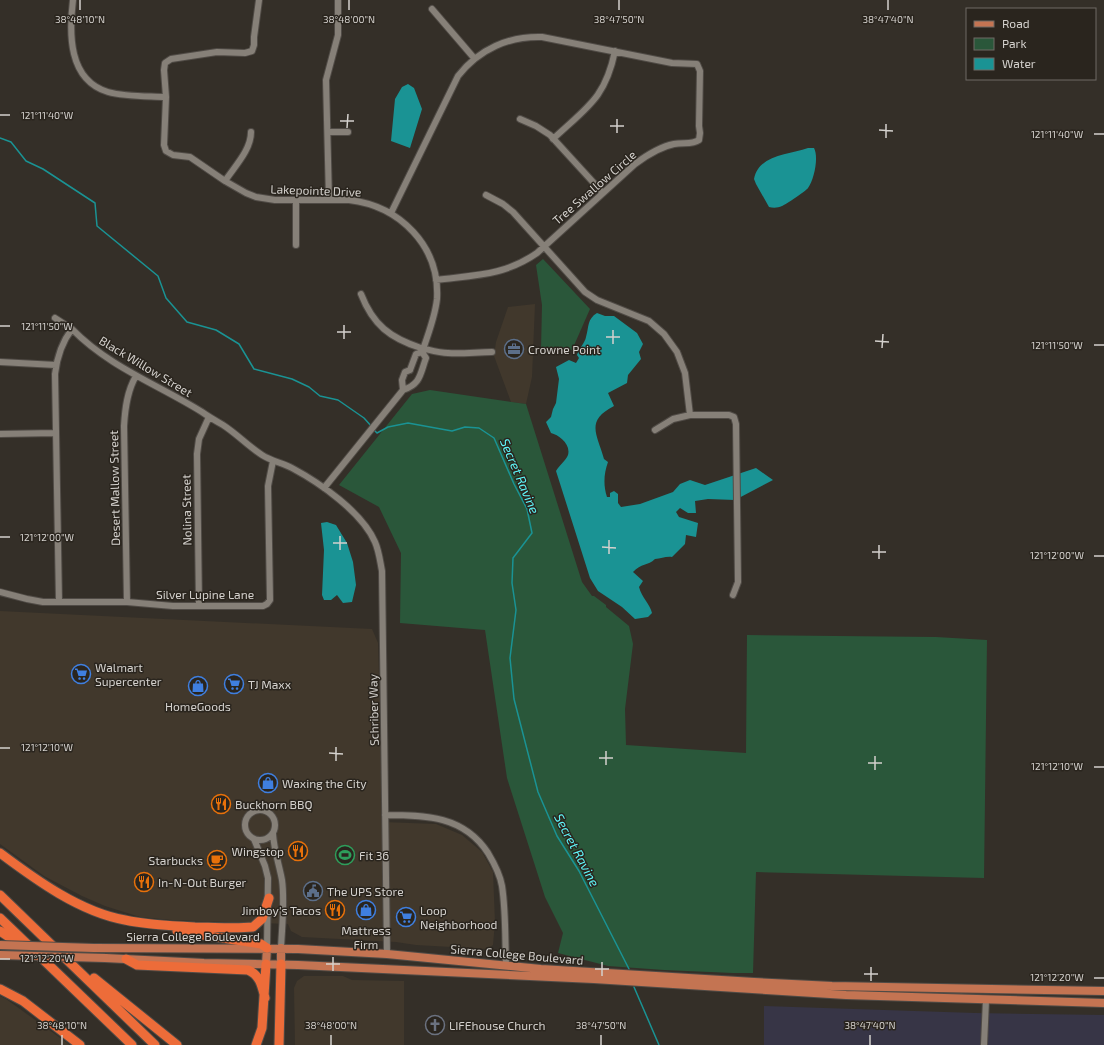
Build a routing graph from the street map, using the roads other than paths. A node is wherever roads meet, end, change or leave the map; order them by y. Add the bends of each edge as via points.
1 (73, 0) edge
2 (260, 0) edge
3 (338, 0) edge
4 (432, 9) dead end
5 (615, 51) junction
6 (474, 58) junction
7 (166, 97) junction
8 (520, 119) dead end
9 (251, 132) dead end
10 (328, 132) junction
11 (348, 132) dead end
12 (554, 139) junction
13 (225, 181) junction
14 (603, 193) junction
15 (486, 195) dead end
16 (296, 200) junction
17 (329, 200) junction
18 (392, 213) junction
19 (296, 245) dead end
20 (544, 246) junction
21 (436, 280) junction
22 (361, 294) dead end
23 (55, 318) dead end
24 (72, 329) junction
25 (423, 350) junction
26 (492, 352) dead end
27 (0, 362) edge
28 (56, 365) junction
29 (410, 370) junction
30 (420, 375) junction
31 (136, 376) junction
32 (403, 390) junction
33 (690, 415) junction
34 (209, 417) junction
35 (655, 430) dead end
36 (55, 432) junction
37 (0, 434) edge
38 (273, 461) junction
39 (324, 488) junction
40 (0, 592) edge
41 (733, 596) dead end
42 (59, 602) junction
43 (127, 602) junction
44 (199, 606) junction
45 (385, 815) junction
46 (273, 834) junction
47 (254, 839) junction
48 (0, 853) edge
49 (0, 895) edge
50 (269, 898) junction
51 (0, 918) edge
52 (126, 920) junction
53 (0, 931) edge
54 (0, 945) edge
55 (54, 946) junction
56 (267, 948) junction
57 (281, 948) junction
58 (0, 954) edge
59 (387, 954) junction
60 (126, 959) junction
61 (46, 962) junction
62 (266, 964) junction
63 (281, 964) junction
64 (506, 965) junction
65 (506, 975) junction
66 (0, 989) edge
67 (1104, 991) edge
68 (986, 994) junction
69 (265, 998) junction
70 (1104, 1003) edge
71 (80, 1045) edge
72 (132, 1045) edge
73 (156, 1045) edge
74 (177, 1045) edge
75 (256, 1045) edge
76 (279, 1045) edge
77 (984, 1045) edge

1 - 7 street via 72,51 80,71 88,80 107,92
2 - 7 street via 252,51 217,52 171,58 165,63 164,70
3 - 10 street via 338,35 326,80
4 - 6 street
5 - 6 street, Tree Swallow Circle via 552,38 522,37 502,43
5 - 12 street via 607,80 600,93 584,112
5 - 14 street, Tree Swallow Circle via 672,63 697,64 700,71 700,133 699,140 694,144 675,144 645,157
6 - 18 street, Tree Swallow Circle via 454,82
7 - 13 street, Lakepointe Drive via 166,151 173,155 190,157
8 - 12 street
9 - 13 street via 250,143
10 - 11 street
10 - 17 street
12 - 14 street
13 - 16 street, Lakepointe Drive via 256,197
14 - 20 street, Tree Swallow Circle
15 - 20 street via 503,204
16 - 17 street, Lakepointe Drive
16 - 19 street
17 - 18 street, Lakepointe Drive via 366,202
18 - 21 street, Lakepointe Drive via 418,238 431,262
20 - 21 street, Tree Swallow Circle via 525,261 505,270
20 - 33 street via 585,292 597,300 649,321 664,334 677,352 685,373
21 - 25 street, Lakepointe Drive via 436,309
22 - 25 street via 364,303 386,332
23 - 24 street, Black Willow Street
24 - 28 street via 63,343
24 - 31 street, Black Willow Street via 92,347
25 - 26 street via 446,353
25 - 29 street, Lakepointe Drive via 416,354
25 - 30 street, Lakepointe Drive via 426,358
27 - 28 street
28 - 36 street
29 - 30 street
29 - 32 street, Lakepointe Drive via 405,372 402,380
30 - 32 street, Lakepointe Drive via 418,382
31 - 34 street, Black Willow Street
31 - 43 street, Desert Mallow Street via 128,395 124,426
32 - 39 street, Lakepointe Drive
33 - 35 street via 673,419
33 - 41 street via 729,415 734,417 736,424 738,582
34 - 38 street, Black Willow Street
34 - 44 street, Nolina Street via 199,439 197,454
36 - 37 street
36 - 42 street
38 - 39 street, Black Willow Street via 291,467
38 - 44 street, Silver Lupine Lane via 268,486 270,600 263,606
39 - 45 street, Schriber Way via 351,508 361,519 379,554 382,571
40 - 42 street, Silver Lupine Lane via 32,600
42 - 43 street, Silver Lupine Lane
43 - 44 street, Silver Lupine Lane
45 - 59 street, Schriber Way
45 - 64 street via 428,816 449,821 470,832 484,847 494,863 502,886
46 - 47 street via 264,840
46 - 47 street via 276,827 271,814 265,810 254,811 247,818 245,827 249,836
46 - 57 street via 282,889
47 - 50 street via 265,866
48 - 52 highway via 70,899 90,909
49 - 55 highway
50 - 52 highway via 262,919 253,927 162,925
50 - 56 street
51 - 61 highway
52 - 56 highway via 148,927 261,944
53 - 61 highway
54 - 56 main road, Sierra College Boulevard, bridge
55 - 73 highway
55 - 74 highway
56 - 57 main road, Sierra College Boulevard
56 - 62 main road
57 - 59 main road, Sierra College Boulevard
57 - 63 main road
58 - 60 main road, Sierra College Boulevard, bridge
59 - 64 main road, Sierra College Boulevard
60 - 62 main road, Sierra College Boulevard
60 - 69 highway via 137,965 248,970 259,978
61 - 72 highway
62 - 63 main road, Sierra College Boulevard
62 - 69 highway
63 - 65 main road, Sierra College Boulevard
63 - 76 highway
64 - 65 main road
64 - 68 main road, Sierra College Boulevard via 754,982
65 - 68 main road, Sierra College Boulevard via 706,985 817,994
66 - 71 highway via 23,1002
67 - 68 main road, Sierra College Boulevard
68 - 70 main road, Sierra College Boulevard
68 - 77 street
69 - 75 highway via 262,1028

